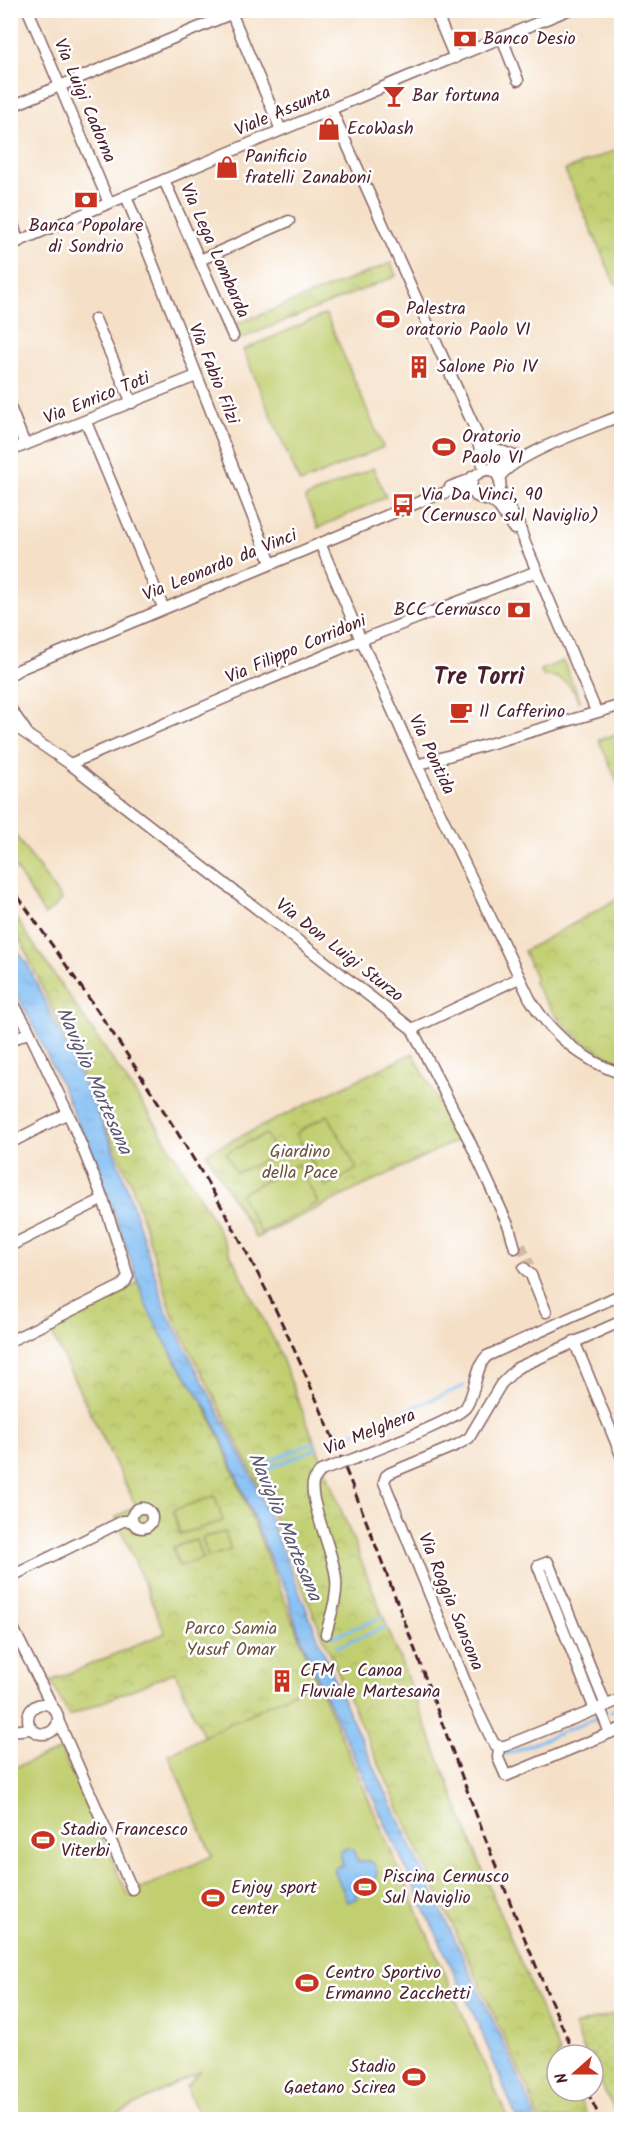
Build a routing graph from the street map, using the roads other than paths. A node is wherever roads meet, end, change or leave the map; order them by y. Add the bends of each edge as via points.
1 (28, 10) edge
2 (435, 10) edge
3 (568, 10) edge
4 (234, 12) edge
5 (502, 38) junction
6 (455, 58) junction
7 (518, 80) dead end
8 (60, 86) junction
9 (10, 107) edge
10 (331, 109) junction
11 (281, 130) junction
12 (164, 180) junction
13 (126, 196) junction
14 (109, 203) junction
15 (10, 213) edge
16 (289, 221) dead end
17 (14, 244) edge
18 (200, 260) junction
19 (95, 319) dead end
20 (232, 336) dead end
21 (196, 376) junction
22 (132, 403) junction
23 (10, 407) edge
24 (621, 415) edge
25 (89, 421) junction
26 (480, 443) junction
27 (25, 446) junction
28 (10, 452) edge
29 (536, 452) junction
30 (517, 457) junction
31 (486, 470) junction
32 (473, 476) junction
33 (499, 478) junction
34 (499, 491) junction
35 (473, 492) junction
36 (440, 494) junction
37 (489, 499) junction
38 (320, 543) junction
39 (525, 543) junction
40 (271, 563) junction
41 (537, 571) junction
42 (163, 608) junction
43 (360, 640) junction
44 (12, 676) edge
45 (621, 705) edge
46 (10, 708) edge
47 (596, 711) junction
48 (10, 723) edge
49 (31, 738) junction
50 (70, 764) junction
51 (417, 765) junction
52 (519, 978) junction
53 (10, 998) edge
54 (412, 1029) junction
55 (29, 1032) junction
56 (10, 1041) edge
57 (621, 1074) edge
58 (68, 1113) junction
59 (10, 1143) edge
60 (103, 1199) junction
61 (10, 1246) edge
62 (518, 1246) tunnel mouth
63 (528, 1269) tunnel mouth
64 (621, 1287) edge
65 (621, 1294) edge
66 (546, 1312) dead end
67 (621, 1321) edge
68 (555, 1325) junction
69 (10, 1341) edge
70 (574, 1341) junction
71 (621, 1457) edge
72 (132, 1521) dead end
73 (10, 1577) edge
74 (10, 1622) edge
75 (326, 1634) dead end
76 (39, 1679) junction
77 (621, 1699) edge
78 (39, 1704) junction
79 (52, 1706) junction
80 (600, 1708) junction
81 (28, 1716) junction
82 (58, 1720) junction
83 (621, 1728) edge
84 (10, 1729) edge
85 (31, 1729) junction
86 (49, 1733) junction
87 (610, 1733) junction
88 (495, 1743) junction
89 (69, 1747) junction
90 (132, 1889) dead end

1 - 8 street, Via Luigi Cadorna
2 - 6 street
3 - 5 street, Viale Assunta
4 - 8 street
4 - 11 street
5 - 6 street, Viale Assunta
5 - 7 street
6 - 10 street, Viale Assunta
8 - 9 street
8 - 14 street, Via Luigi Cadorna
10 - 11 street, Viale Assunta
10 - 26 street
11 - 12 street, Viale Assunta
12 - 13 street, Viale Assunta
12 - 18 street, Via Lega Lombarda
13 - 14 street, Viale Assunta
13 - 21 street, Via Fabio Filzi
14 - 17 street, Viale Assunta
15 - 17 street
16 - 18 street
18 - 20 street, Via Lega Lombarda
19 - 22 street
21 - 22 street, Via Enrico Toti
21 - 40 street, Via Fabio Filzi
22 - 25 street, Via Enrico Toti
23 - 27 street
24 - 29 street
25 - 27 street, Via Enrico Toti
25 - 42 street
26 - 30 street
26 - 31 street
27 - 28 street, Via Enrico Toti
29 - 30 street
29 - 33 street via 508,468
30 - 31 street
31 - 32 street
31 - 33 street
32 - 35 street
32 - 36 street, Via Leonardo da Vinci
33 - 34 street
34 - 37 street
34 - 39 street
35 - 36 street, Via Leonardo da Vinci
35 - 37 street
36 - 38 street, Via Leonardo da Vinci
37 - 39 street
38 - 40 street, Via Leonardo da Vinci
38 - 43 street, Via Pontida
39 - 41 street
40 - 42 street, Via Leonardo da Vinci
41 - 43 street, Via Filippo Corridoni
41 - 47 street
42 - 44 street, Via Leonardo da Vinci
43 - 50 street, Via Filippo Corridoni
43 - 51 street, Via Pontida
45 - 47 street
46 - 49 street
47 - 51 street
48 - 49 street, Via Don Luigi Sturzo
49 - 50 street, Via Don Luigi Sturzo
50 - 54 street, Via Don Luigi Sturzo
51 - 52 street, Via Pontida
52 - 54 street
52 - 57 street, Via Pontida via 540,1014 560,1037 589,1059
53 - 55 street
54 - 62 street, Via Don Luigi Sturzo
55 - 56 street
55 - 58 street
58 - 59 street
58 - 60 street
60 - 61 street
60 - 69 street via 127,1280
63 - 66 street
64 - 68 street, Via Melghera
65 - 68 street, Via Melghera
67 - 70 street
68 - 75 street, Via Melghera, bridge via 487,1356 480,1365 469,1401 457,1415 321,1472 313,1480 316,1507 337,1582
70 - 71 street
70 - 88 street, Via Roggia Sansona via 510,1373 465,1441 387,1474 384,1479 473,1701
72 - 73 street via 123,1521
74 - 76 street
76 - 78 street
76 - 79 street
77 - 80 street
78 - 79 street
78 - 81 street
79 - 82 street
80 - 80 street via 548,1562 538,1566
80 - 87 street
80 - 88 street via 505,1746
81 - 84 street
81 - 85 street
82 - 86 street
82 - 89 street
83 - 87 street
84 - 85 street
85 - 86 street
86 - 89 street
87 - 88 street, Via Roggia Sansona via 506,1776
89 - 90 street

